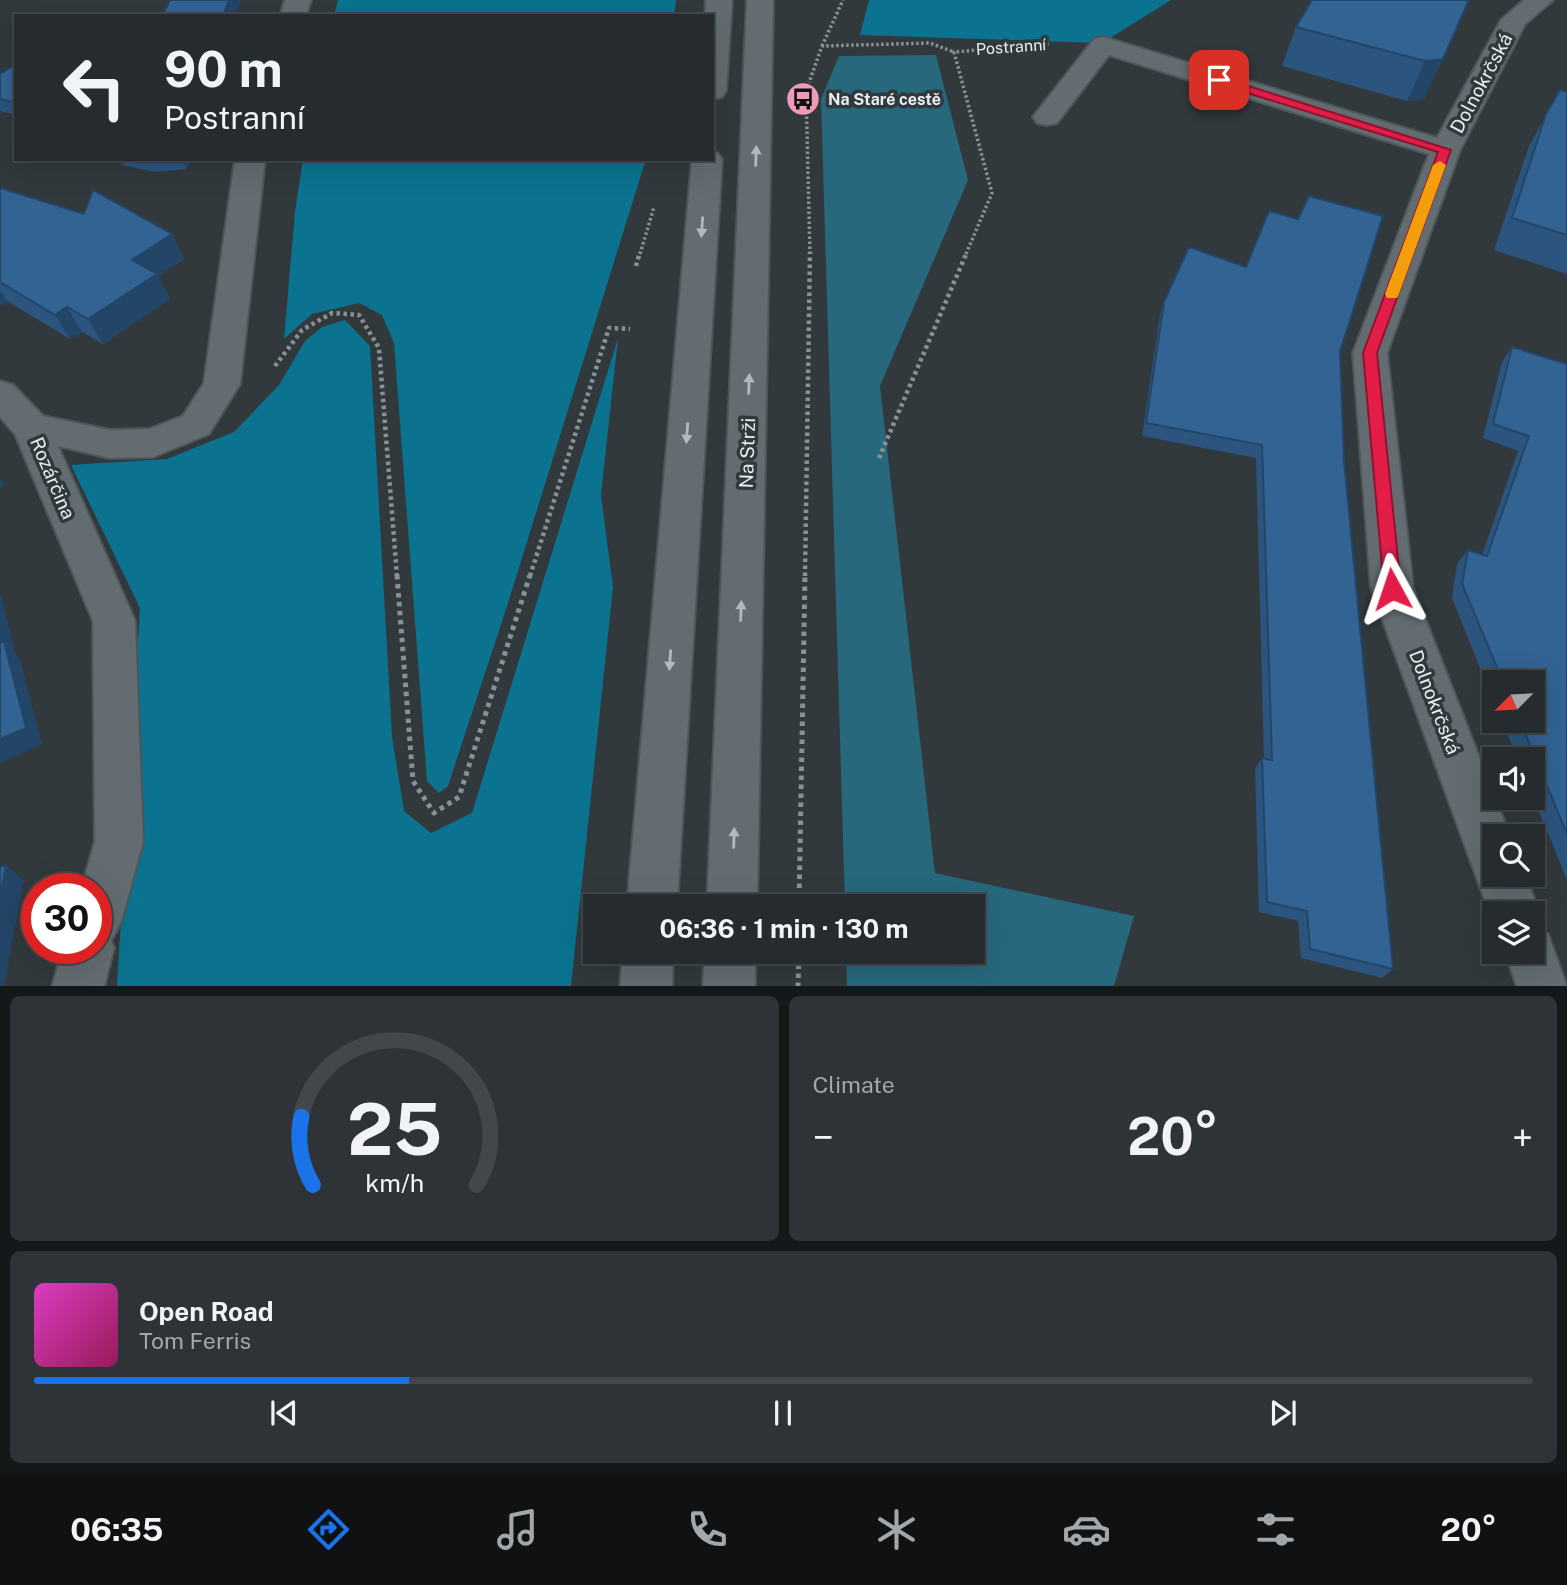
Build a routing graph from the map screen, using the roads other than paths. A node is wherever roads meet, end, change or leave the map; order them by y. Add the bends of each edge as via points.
1 (719, 0) edge
2 (761, 0) edge
3 (1540, 0) edge
4 (714, 64) edge
5 (1047, 117) dead end
6 (1445, 150) junction
7 (250, 161) edge
8 (707, 161) edge
9 (0, 394) edge
10 (31, 427) junction
11 (1482, 827) edge
12 (110, 873) edge
13 (653, 894) edge
14 (732, 894) edge
15 (84, 964) edge
16 (647, 964) edge
17 (730, 964) edge
18 (1535, 964) edge
19 (78, 986) edge
20 (646, 986) edge
21 (729, 986) edge
22 (1543, 986) edge

1 - 4 street
14 -> 2 street, Na Strži
3 - 6 street, Dolnokrčská via 1514,20
5 - 6 street via 1103,45
6 - 11 street, Dolnokrčská via 1370,353 1392,589
7 - 10 street, Rozárčina via 222,384 196,425 153,443 110,444
8 -> 13 street
9 - 10 street
10 - 12 street, Rozárčina via 114,621 119,842
15 - 19 street
16 - 20 street
17 - 21 street
18 - 22 street

